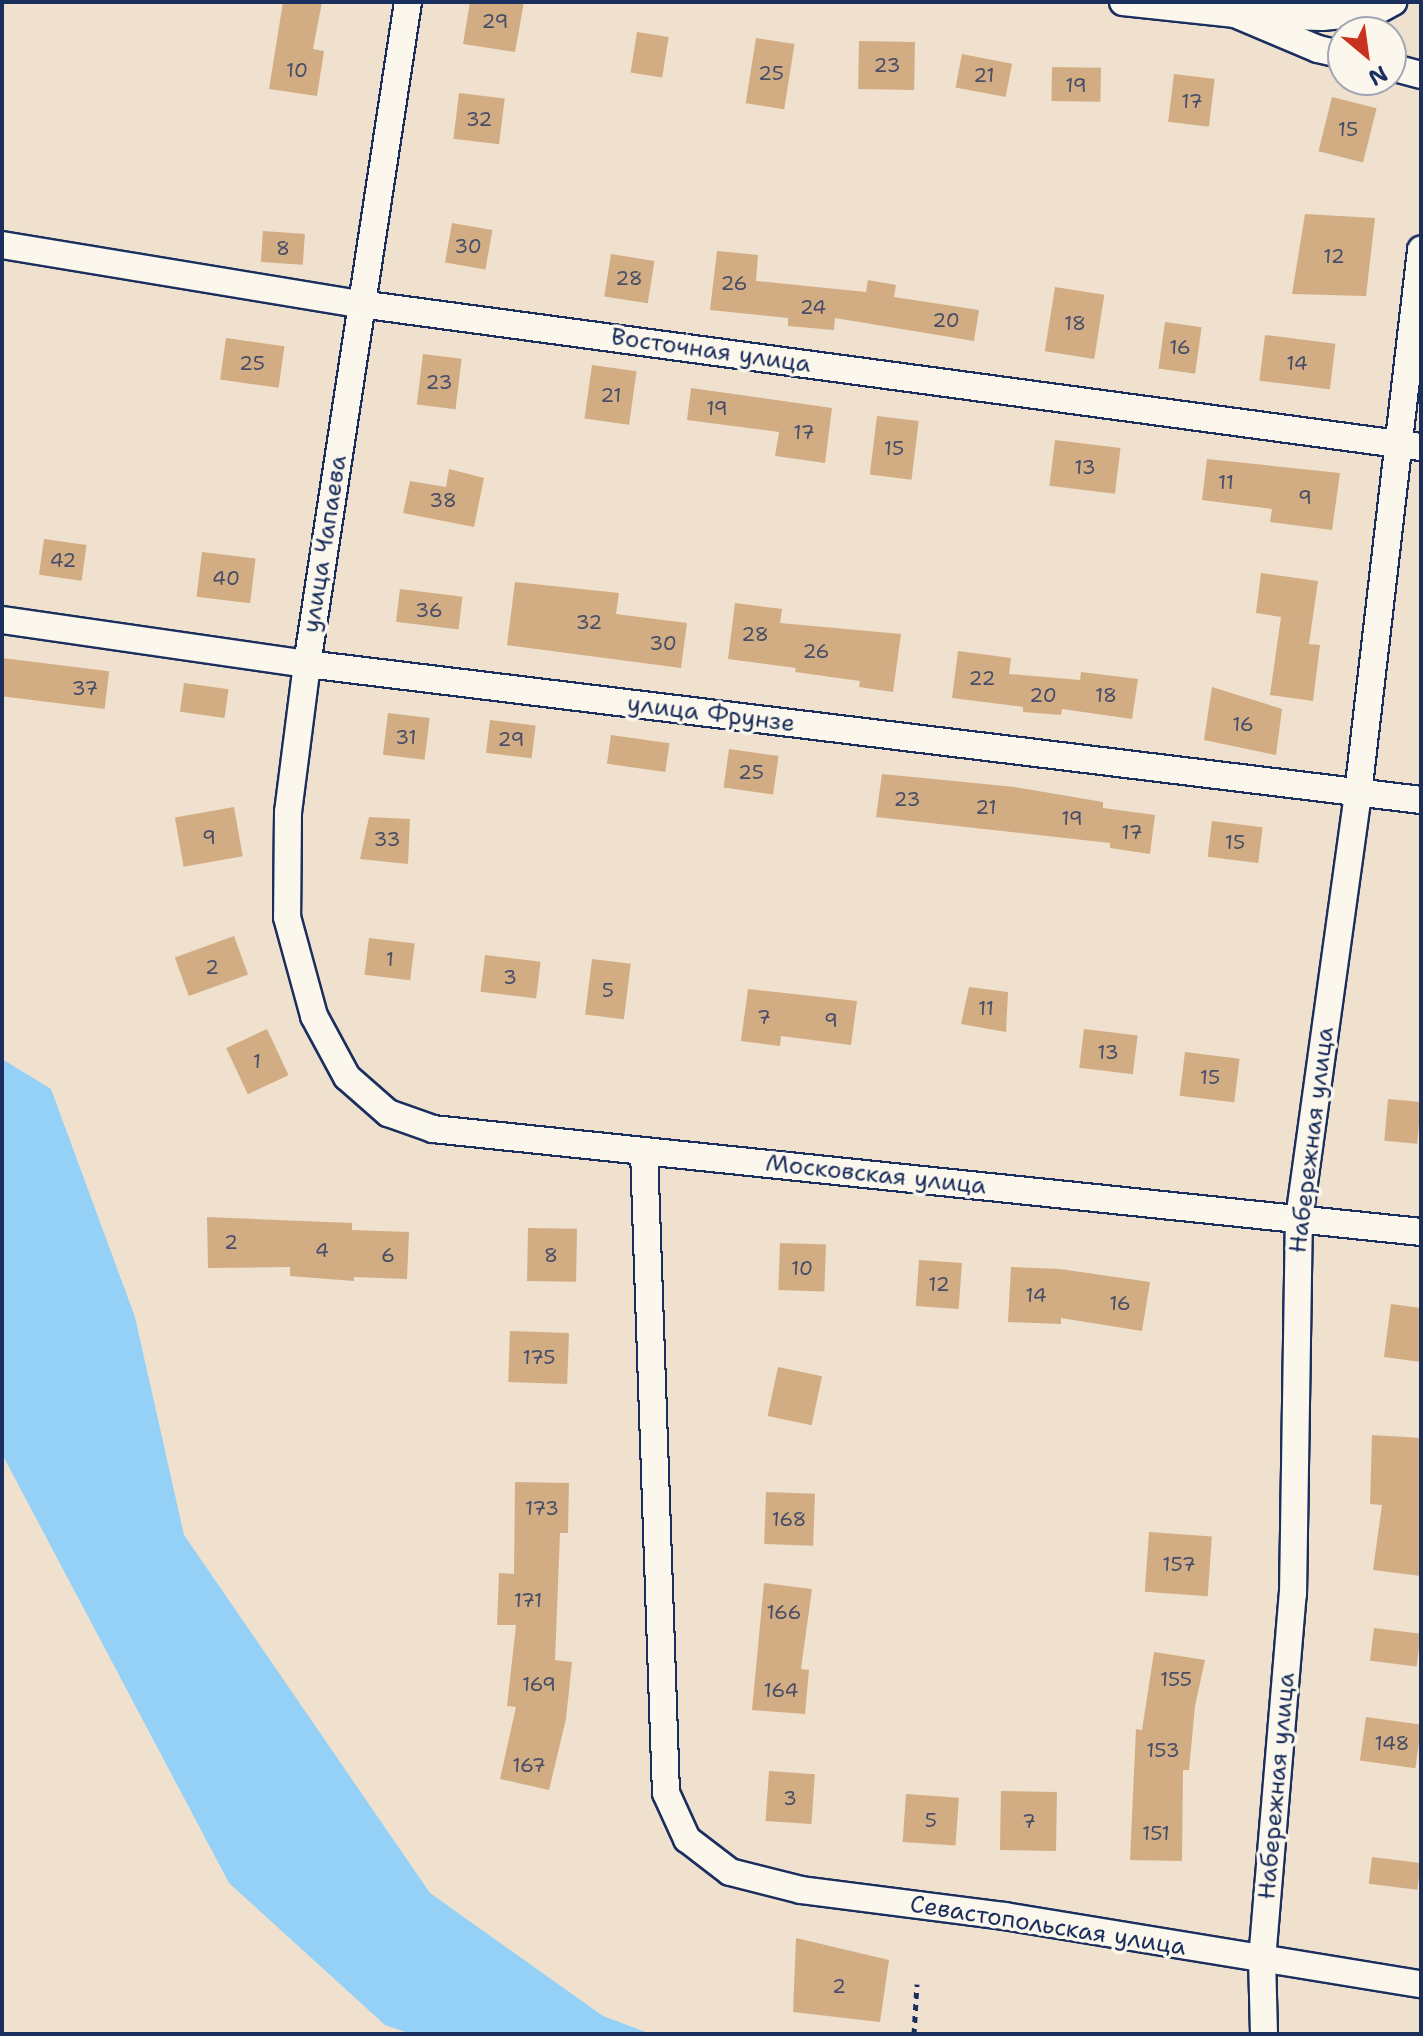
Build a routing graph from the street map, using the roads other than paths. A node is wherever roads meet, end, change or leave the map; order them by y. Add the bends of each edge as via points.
1 (408, 2) edge
2 (1123, 2) edge
3 (1393, 2) edge
4 (1235, 14) junction
5 (1327, 51) edge
6 (2, 245) edge
7 (1421, 250) edge
8 (360, 304) junction
9 (1409, 446) edge
10 (2, 620) edge
11 (307, 664) junction
12 (1358, 794) junction
13 (1421, 800) edge
14 (347, 1077) joint
15 (644, 1151) junction
16 (1299, 1219) junction
17 (1421, 1232) edge
18 (1262, 1960) junction
19 (1421, 1984) edge
20 (1264, 2034) edge

1 - 8 street, улица Чапаева
2 - 4 street
3 - 4 street via 1375,12 1322,17
4 - 5 street
6 - 8 street, Восточная улица
7 - 9 street, Набережная улица
8 - 9 street, Восточная улица
8 - 11 street, улица Чапаева
9 - 12 street, Набережная улица
10 - 11 street, улица Фрунзе
11 - 12 street, улица Фрунзе
11 - 14 street, улица Чапаева via 288,812 287,917 314,1016
12 - 13 street, улица Фрунзе
12 - 16 street, Набережная улица
14 - 15 street, Московская улица via 388,1113 433,1129
15 - 16 street, Московская улица
15 - 18 street, Севастопольская улица via 666,1793 687,1839 730,1872 801,1890 1004,1916
16 - 17 street, Московская улица
16 - 18 street, Набережная улица via 1293,1594
18 - 19 street, Севастопольская улица
18 - 20 street, Набережная улица

